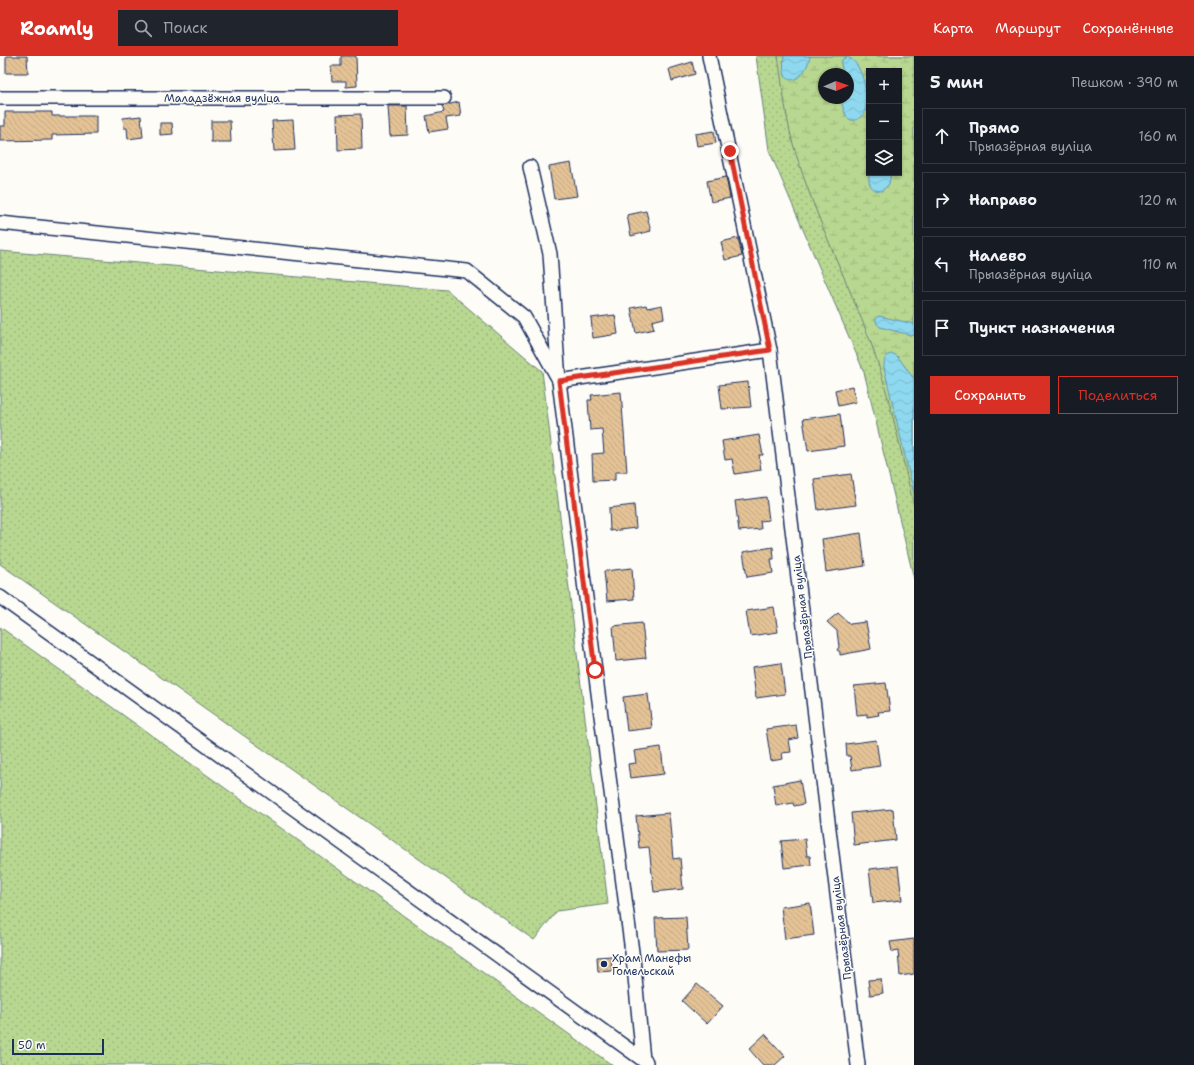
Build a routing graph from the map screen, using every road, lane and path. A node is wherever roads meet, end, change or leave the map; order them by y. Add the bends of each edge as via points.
1 (709, 56) edge
2 (0, 98) edge
3 (444, 98) dead end
4 (530, 166) dead end
5 (0, 223) edge
6 (770, 350) junction
7 (559, 381) junction
8 (0, 597) edge
9 (646, 1062) edge
10 (858, 1065) edge

1 - 6 street, Прыазёрная вуліца
2 - 3 street, Маладзёжная вуліца
4 - 7 street via 550,254
5 - 7 street via 466,271 524,317
6 - 7 street
6 - 10 street, Прыазёрная вуліца
7 - 9 street
8 - 9 street

